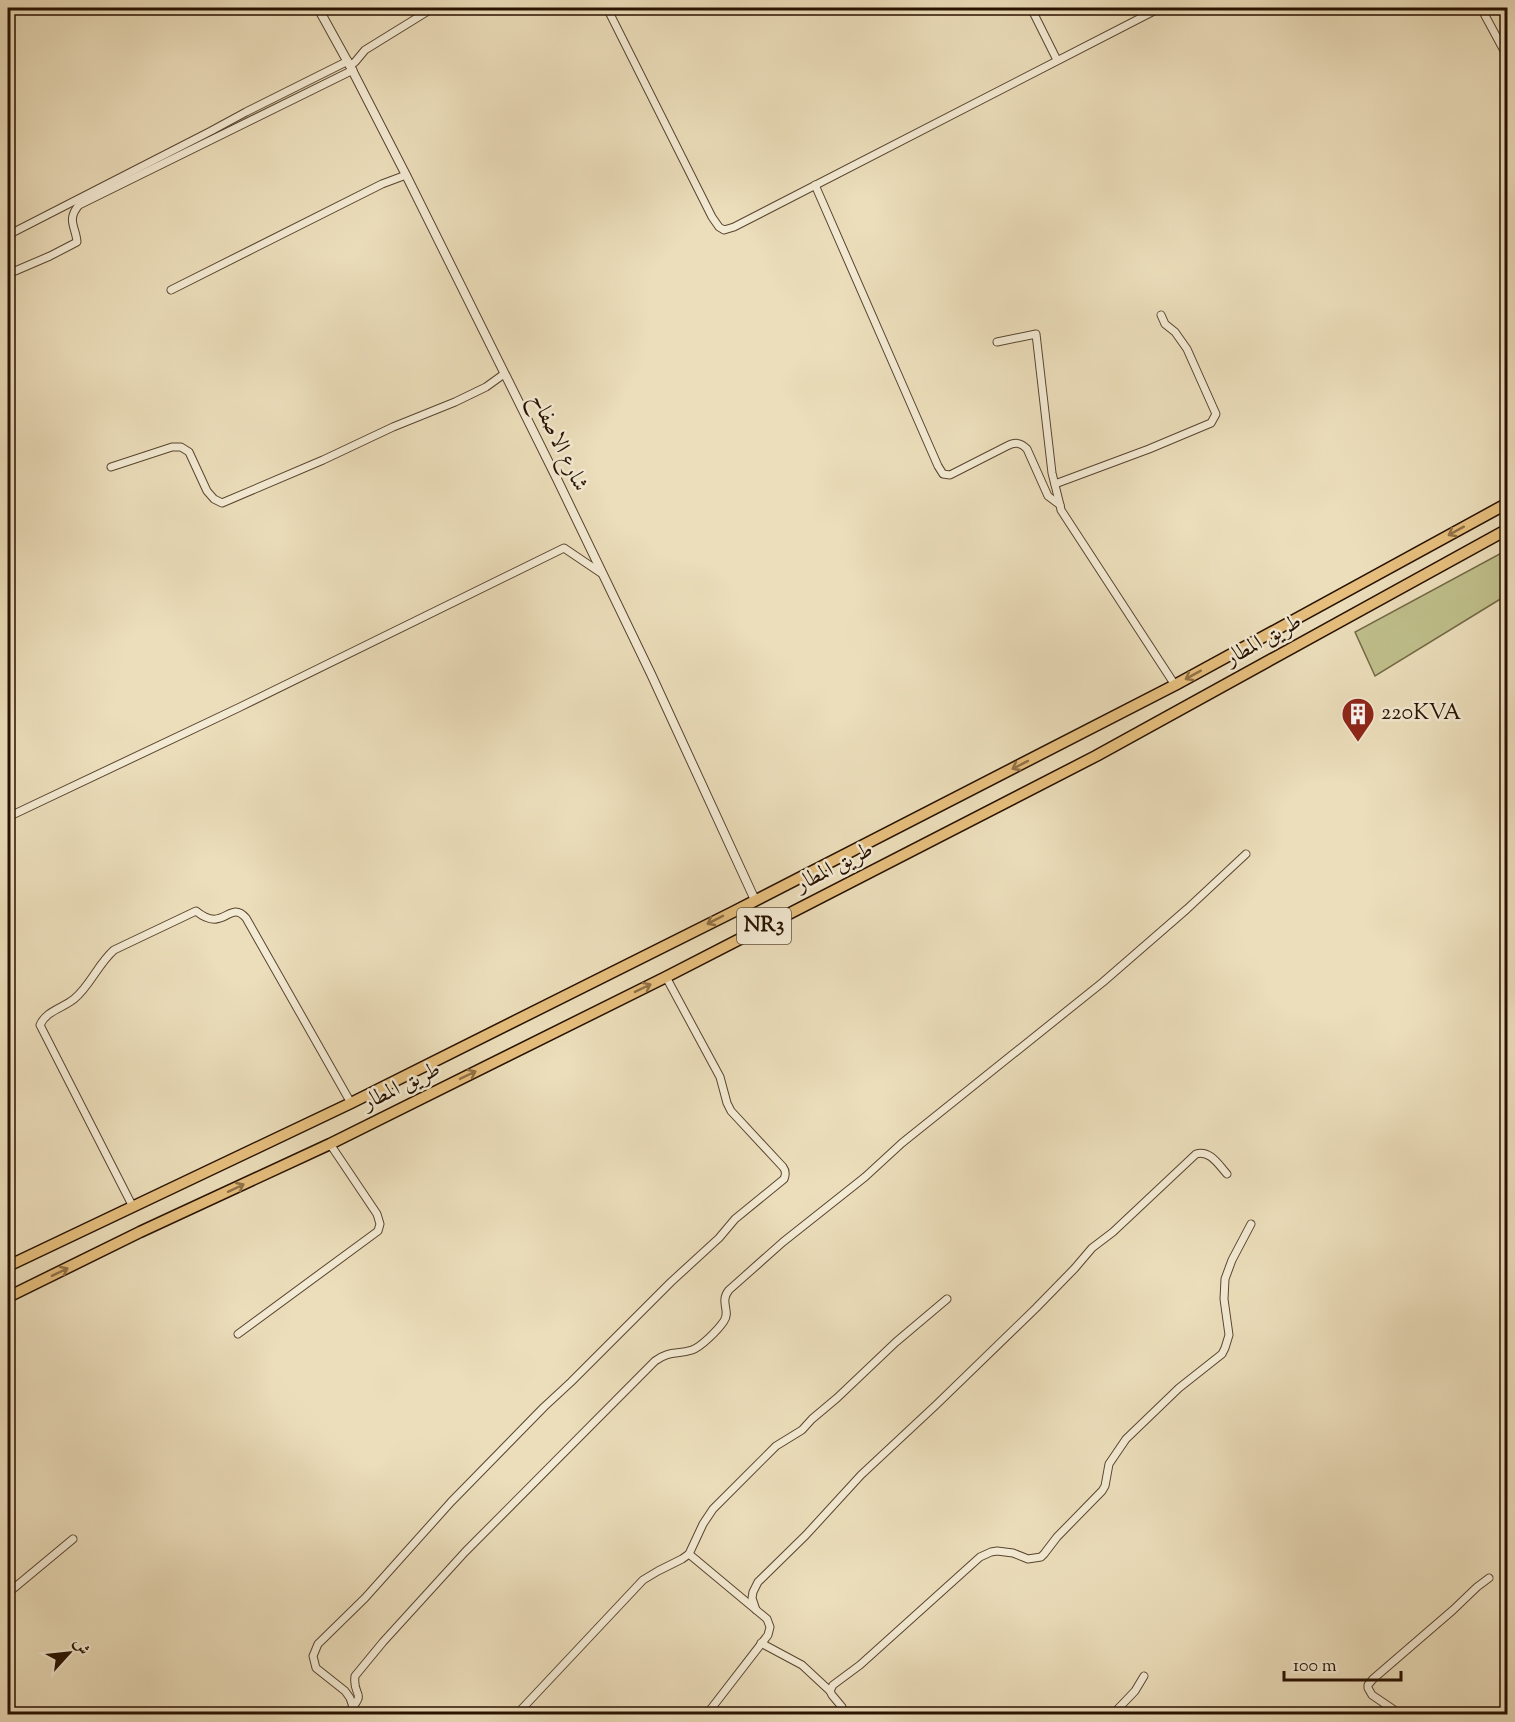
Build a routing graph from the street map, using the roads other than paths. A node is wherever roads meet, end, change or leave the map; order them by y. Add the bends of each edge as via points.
1 (318, 8) edge
2 (433, 8) edge
3 (607, 8) edge
4 (1032, 8) edge
5 (1160, 8) edge
6 (1481, 8) edge
7 (1508, 58) edge
8 (1057, 60) junction
9 (350, 66) junction
10 (406, 175) junction
11 (814, 185) junction
12 (8, 235) edge
13 (8, 274) edge
14 (171, 290) dead end
15 (1161, 315) dead end
16 (997, 342) dead end
17 (504, 374) junction
18 (111, 468) dead end
19 (1055, 484) junction
20 (1508, 503) edge
21 (1060, 505) junction
22 (1508, 529) edge
23 (601, 573) junction
24 (1175, 685) junction
25 (8, 817) edge
26 (1246, 854) dead end
27 (755, 900) junction
28 (666, 977) junction
29 (351, 1102) junction
30 (330, 1144) junction
31 (1227, 1173) dead end
32 (133, 1207) junction
33 (1251, 1224) dead end
34 (8, 1266) edge
35 (8, 1298) edge
36 (946, 1299) dead end
37 (238, 1334) dead end
38 (73, 1539) dead end
39 (688, 1554) junction
40 (1489, 1578) dead end
41 (8, 1593) edge
42 (756, 1610) junction
43 (761, 1643) junction
44 (1144, 1676) dead end
45 (831, 1691) junction
46 (353, 1707) junction
47 (347, 1714) edge
48 (517, 1714) edge
49 (707, 1714) edge
50 (844, 1714) edge
51 (1113, 1714) edge
52 (1400, 1714) edge

1 - 9 street, شارع الاصفاح
2 - 9 street via 362,52
3 - 11 street via 719,227 727,230
4 - 8 street
5 - 8 street
6 - 7 street
8 - 11 street
9 - 10 street, شارع الاصفاح
9 - 12 street via 246,112
9 - 13 street via 85,202 72,216 77,242
10 - 14 street
10 - 17 street, شارع الاصفاح
11 - 21 street via 943,474 950,476 1014,442 1022,443 1048,496
15 - 19 street via 1187,349 1216,414 1211,423
16 - 19 street via 1036,334
17 - 18 street via 454,402 222,503 207,490 189,452 181,447
17 - 23 street, شارع الاصفاح
19 - 21 street
20 -> 24 highway, طريق المطار / NR3
21 - 24 street
22 - 28 highway, طريق المطار / NR3 via 1096,756
23 - 25 street via 564,549
23 - 27 street, شارع الاصفاح
24 -> 27 highway, طريق المطار / NR3
26 - 46 street via 1103,982 902,1143 729,1290 724,1299 725,1321 705,1341 691,1350 669,1353 655,1361 465,1552 357,1674 354,1682 360,1696
27 -> 29 highway, طريق المطار / NR3
30 -> 28 highway, طريق المطار / NR3
28 - 46 street via 720,1077 731,1111 783,1167 784,1179 735,1220 544,1407 318,1644 313,1656 316,1668 345,1691
29 - 32 highway, طريق المطار / NR3
29 - 32 street via 241,912 216,921 196,911 114,950 75,998 49,1014 40,1025
35 -> 30 highway, طريق المطار / NR3
30 - 37 street via 377,1214 378,1231
31 - 42 street via 1209,1155 1196,1154 1092,1248 1036,1308 877,1458 758,1582 753,1592
32 - 34 highway, طريق المطار / NR3
33 - 45 street via 1225,1279 1225,1348 1126,1439 1108,1464 1105,1486 1099,1496 1041,1557 997,1551 980,1557
36 - 39 street via 802,1430 776,1446 713,1509
38 - 41 street
39 - 42 street
39 - 48 street via 643,1580
40 - 52 street via 1368,1685 1372,1695
42 - 43 street via 770,1627
43 - 45 street via 802,1665
43 - 49 street
44 - 51 street
45 - 50 street
46 - 47 street

